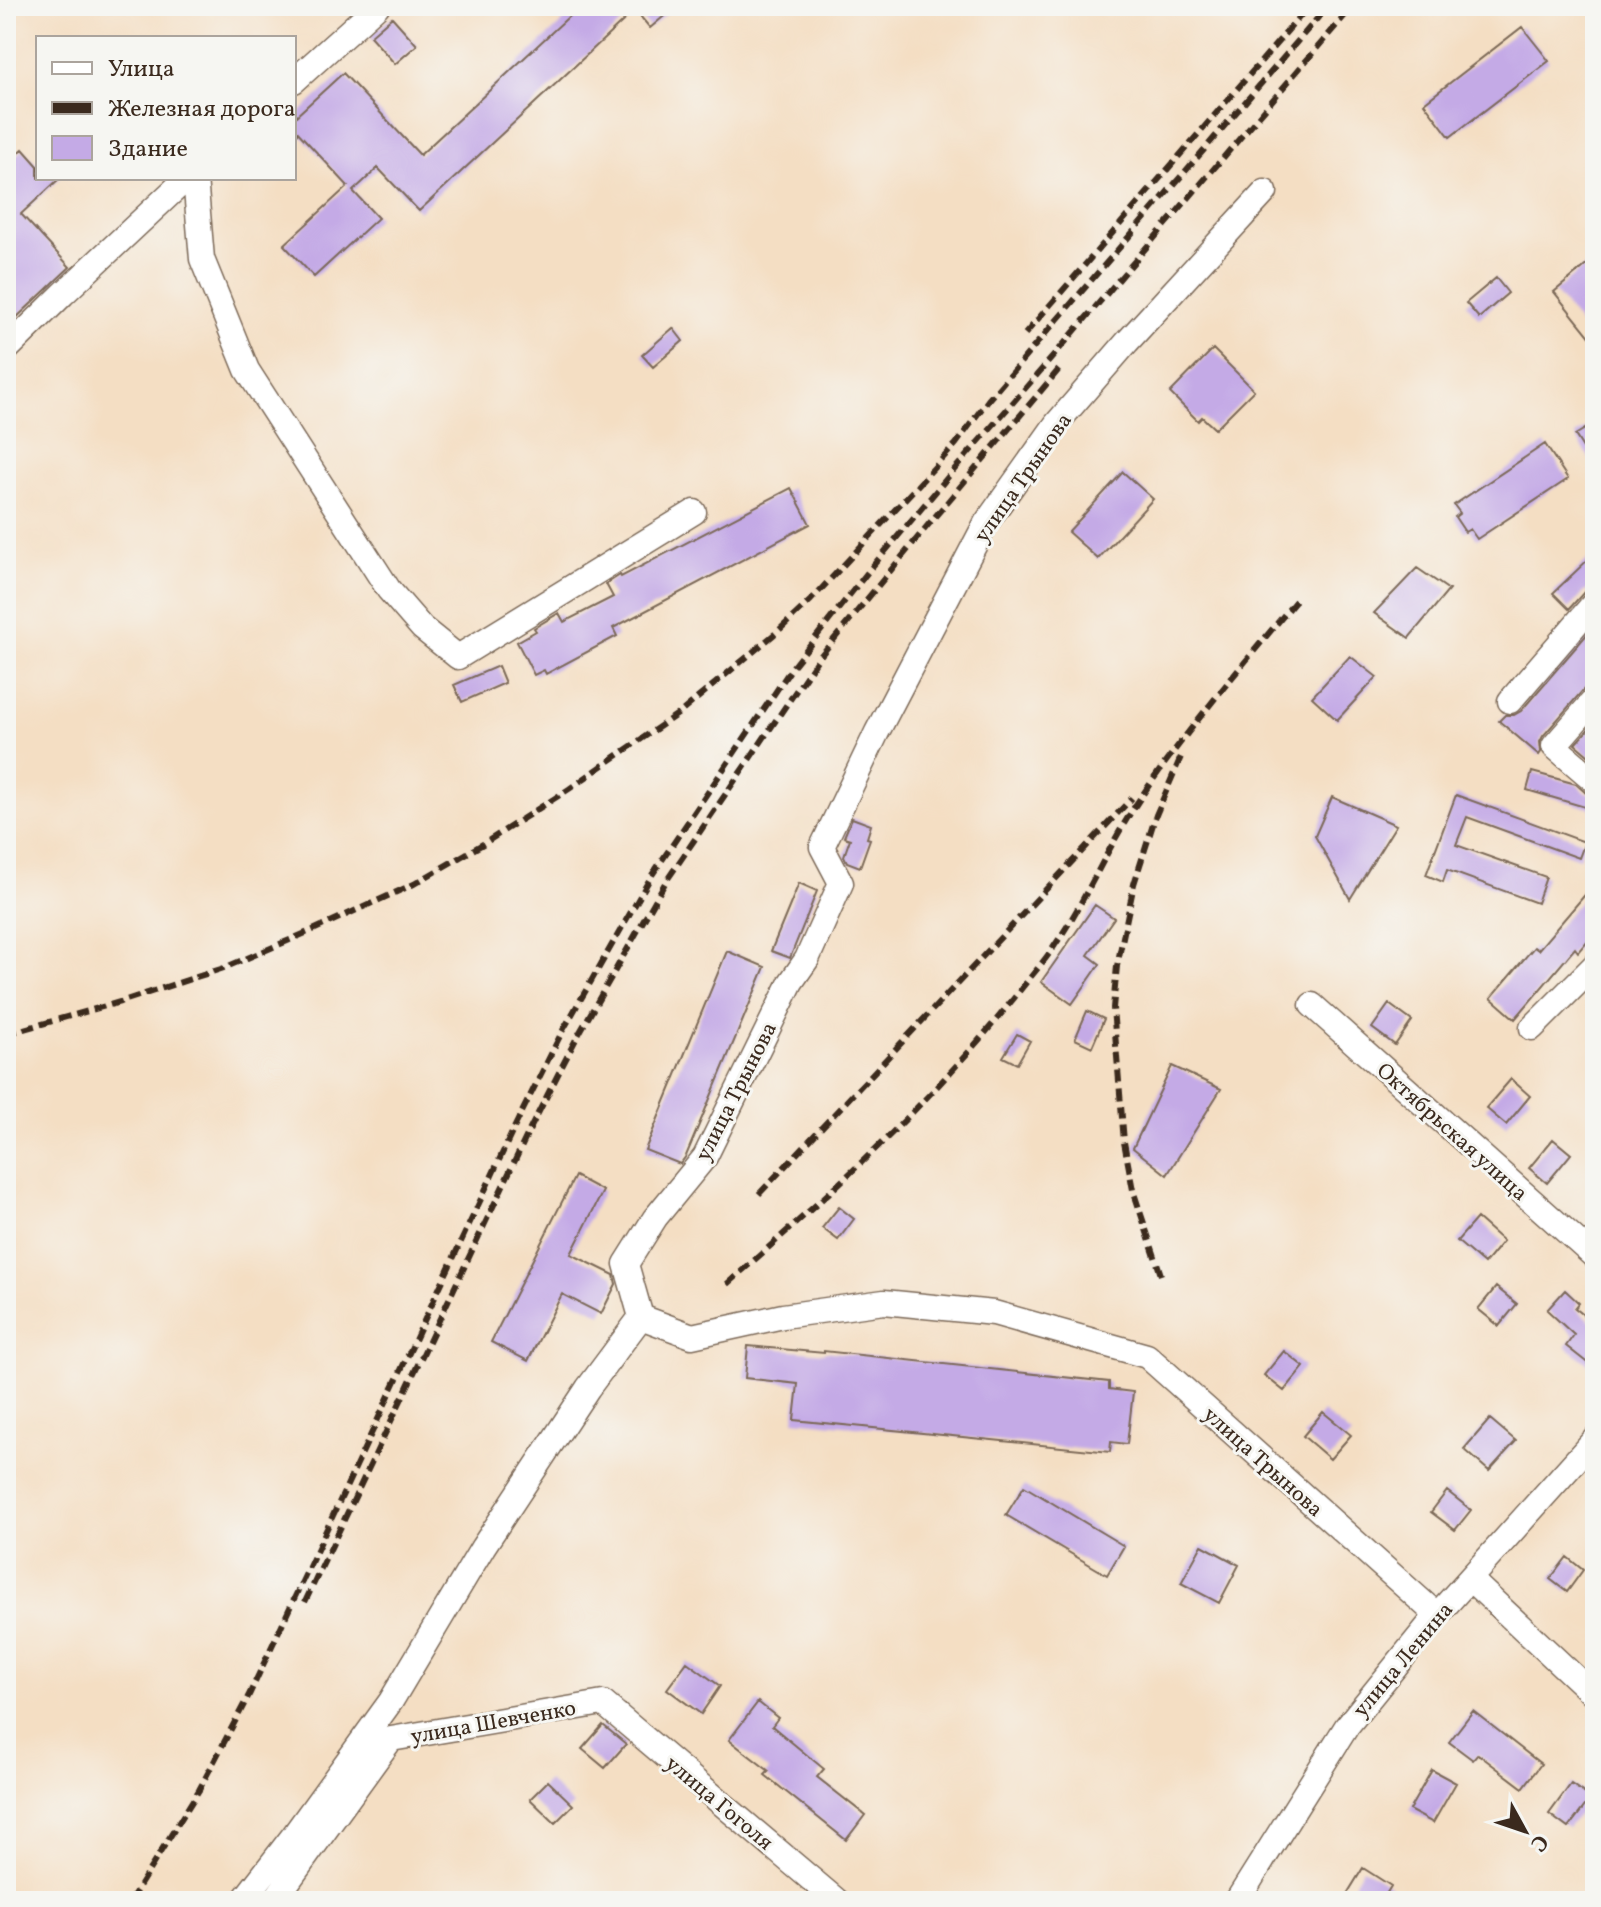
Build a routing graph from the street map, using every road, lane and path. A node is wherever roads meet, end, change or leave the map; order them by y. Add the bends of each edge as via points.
1 (377, 6) edge
2 (296, 79) edge
3 (185, 180) edge
4 (195, 180) edge
5 (1265, 192) dead end
6 (6, 350) edge
7 (694, 512) dead end
8 (1595, 602) edge
9 (1595, 699) edge
10 (1510, 701) dead end
11 (1595, 781) edge
12 (1595, 965) edge
13 (1312, 1005) dead end
14 (1532, 1028) dead end
15 (1595, 1257) edge
16 (641, 1317) junction
17 (1595, 1439) edge
18 (1470, 1579) junction
19 (1437, 1615) junction
20 (1595, 1696) edge
21 (603, 1703) joint
22 (243, 1901) edge
23 (274, 1901) edge
24 (837, 1901) edge
25 (1237, 1901) edge

1 - 2 street
3 - 6 street
4 - 7 street via 202,259 247,370 389,590 422,628 458,657
5 - 16 street, улица Трынова via 1057,423 986,523 822,847 841,883 807,959 705,1157 626,1264
8 - 10 street
9 - 11 street via 1554,746
12 - 14 street
13 - 15 street, Октябрьская улица
16 - 19 street, улица Трынова via 692,1336 884,1302 994,1313 1147,1356
16 - 22 street via 483,1547 391,1701
17 - 18 street, улица Ленина
18 - 19 street, улица Ленина
18 - 20 street
19 - 25 street, улица Ленина via 1347,1726
21 - 23 street, улица Шевченко via 391,1739
21 - 24 street, улица Гоголя

